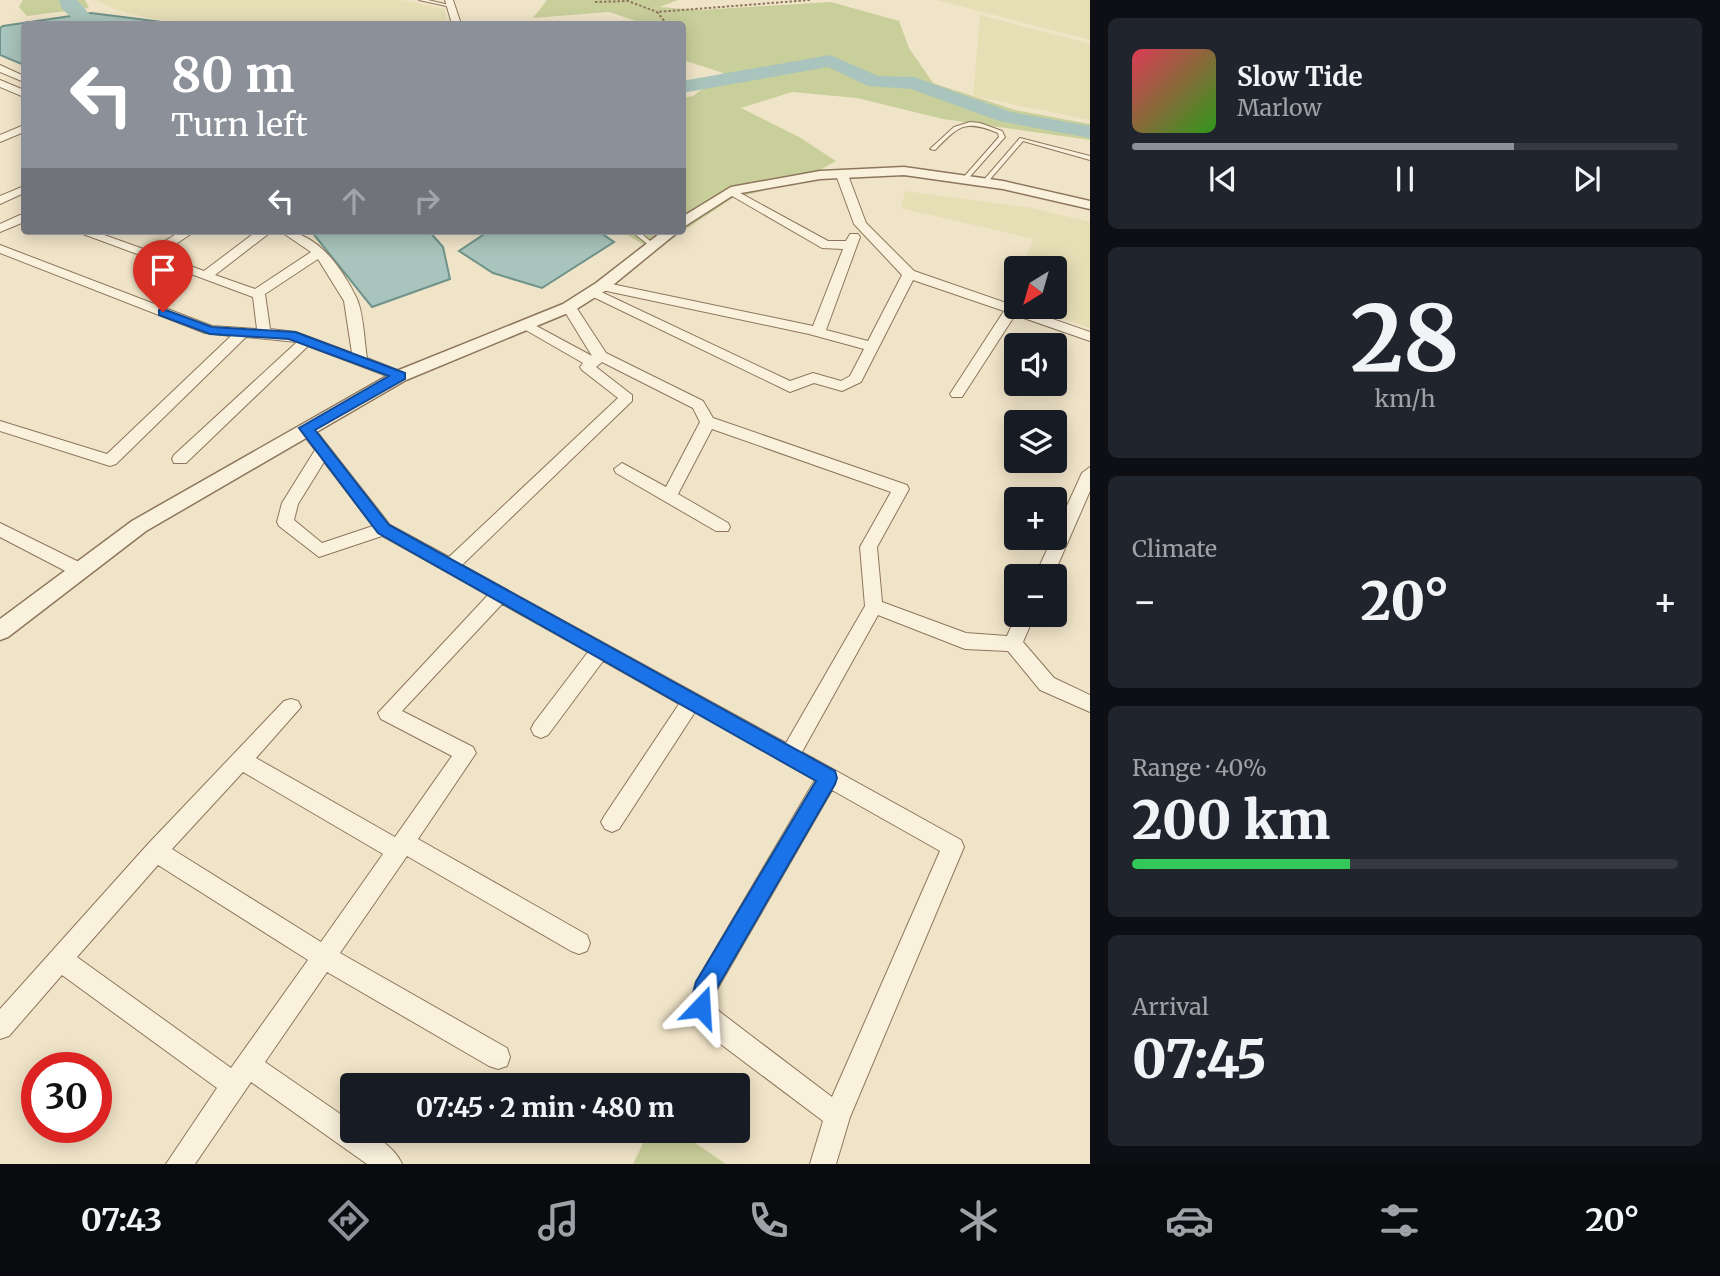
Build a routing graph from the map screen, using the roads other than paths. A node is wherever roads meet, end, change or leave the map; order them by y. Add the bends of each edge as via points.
1 (421, 0) edge
2 (450, 3) edge
3 (456, 21) edge
4 (0, 68) edge
5 (21, 78) edge
6 (0, 83) edge
7 (21, 93) edge
8 (21, 129) edge
9 (0, 139) edge
10 (933, 149) dead end
11 (1090, 158) edge
12 (842, 175) junction
13 (964, 180) junction
14 (984, 183) junction
15 (21, 190) edge
16 (731, 191) junction
17 (0, 200) edge
18 (1090, 205) edge
19 (21, 219) edge
20 (686, 221) edge
21 (860, 224) junction
22 (0, 228) edge
23 (92, 235) edge
24 (108, 235) edge
25 (183, 235) edge
26 (260, 235) edge
27 (292, 235) edge
28 (639, 235) edge
29 (666, 235) edge
30 (102, 239) junction
31 (652, 245) junction
32 (851, 245) junction
33 (0, 249) edge
34 (320, 252) junction
35 (152, 255) junction
36 (909, 274) junction
37 (205, 276) junction
38 (597, 290) junction
39 (257, 294) junction
40 (1004, 306) edge
41 (569, 307) junction
42 (1006, 319) edge
43 (1040, 319) edge
44 (524, 325) junction
45 (243, 332) junction
46 (818, 332) junction
47 (264, 333) junction
48 (1090, 337) edge
49 (306, 341) junction
50 (873, 348) junction
51 (597, 359) junction
52 (360, 362) junction
53 (400, 376) junction
54 (957, 394) dead end
55 (708, 422) junction
56 (0, 426) edge
57 (306, 428) junction
58 (323, 450) junction
59 (180, 459) dead end
60 (622, 469) dead end
61 (1090, 473) edge
62 (669, 496) junction
63 (722, 527) dead end
64 (0, 529) edge
65 (384, 529) junction
66 (1049, 564) edge
67 (450, 566) junction
68 (79, 570) junction
69 (500, 594) junction
70 (874, 606) junction
71 (1020, 627) edge
72 (0, 631) edge
73 (1013, 644) junction
74 (601, 650) junction
75 (692, 700) junction
76 (1090, 704) edge
77 (291, 707) dead end
78 (541, 729) dead end
79 (790, 754) junction
80 (243, 761) junction
81 (828, 778) junction
82 (612, 822) dead end
83 (401, 847) junction
84 (156, 851) junction
85 (579, 943) dead end
86 (324, 957) junction
87 (61, 960) junction
88 (0, 1027) edge
89 (498, 1057) dead end
90 (241, 1075) junction
91 (838, 1116) junction
92 (179, 1164) edge
93 (389, 1164) edge
94 (822, 1164) edge

1 - 2 lane
2 - 3 street
4 - 5 street
6 - 7 street
8 - 9 street
10 - 13 lane via 960,123 1000,132 1002,137
11 - 14 lane via 1021,139
12 - 13 street via 904,171
12 - 16 street
12 - 21 street
13 - 14 street
14 - 18 street
15 - 17 street
16 - 20 street
16 - 32 street via 826,245
19 - 22 street
21 - 32 street
21 - 36 street
23 - 30 street
24 - 30 street
25 - 35 street
26 - 37 street
27 - 34 street
28 - 31 lane
29 - 31 street
30 - 35 street
31 - 38 street
32 - 46 street
33 - 45 street via 210,330
34 - 39 street
34 - 52 street via 351,302
35 - 37 street
36 - 40 street
36 - 50 street
37 - 39 street
38 - 41 street
38 - 46 street
38 - 50 street via 790,387 813,378 842,386 856,379
39 - 47 street
41 - 44 street
41 - 51 street
42 - 54 street
43 - 48 street
44 - 51 street
44 - 53 street
45 - 47 street
45 - 56 street via 110,460
46 - 50 street
47 - 49 street
49 - 52 street
49 - 59 street
51 - 55 street via 698,405
51 - 67 street via 587,367 627,398
52 - 53 street
53 - 57 street
55 - 62 street
55 - 70 street via 901,489 868,547
57 - 58 street
57 - 68 street via 139,526
58 - 65 street
58 - 65 street via 285,513 285,522 318,550
60 - 62 street
61 - 66 street
62 - 63 street
64 - 68 street
65 - 67 street
67 - 69 street
68 - 72 street
69 - 74 street
69 - 83 street via 388,713 466,753
70 - 73 street via 965,641
70 - 79 street
71 - 73 street
73 - 76 street via 1048,684
74 - 75 street
74 - 78 street
75 - 79 street
75 - 82 street
77 - 80 street
79 - 81 street
80 - 83 street
80 - 84 street
81 - 91 street via 953,847
81 - 91 street via 704,990 701,1007 711,1021
83 - 85 street
83 - 86 street
84 - 86 street
84 - 87 street
86 - 89 street
86 - 90 street
87 - 88 street
87 - 90 street
90 - 92 street
90 - 93 street
91 - 94 street

